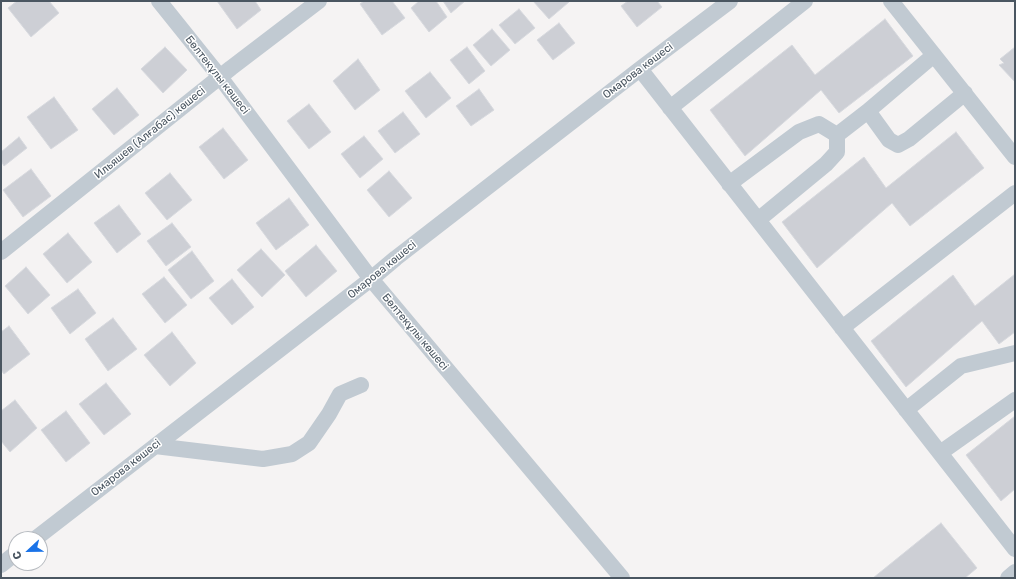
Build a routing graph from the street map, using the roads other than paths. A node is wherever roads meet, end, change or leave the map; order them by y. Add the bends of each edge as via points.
1 (159, 1) edge
2 (318, 1) edge
3 (730, 1) edge
4 (805, 1) edge
5 (891, 1) edge
6 (934, 55) junction
7 (640, 69) junction
8 (220, 77) junction
9 (965, 93) junction
10 (670, 108) junction
11 (868, 111) junction
12 (837, 134) junction
13 (1015, 157) edge
14 (729, 184) junction
15 (1015, 192) edge
16 (758, 220) junction
17 (1, 252) edge
18 (371, 280) junction
19 (842, 328) junction
20 (1015, 353) edge
21 (361, 385) dead end
22 (1015, 400) edge
23 (906, 410) junction
24 (155, 446) junction
25 (940, 453) junction
26 (45, 531) edge
27 (1015, 549) edge
28 (1015, 572) edge
29 (622, 578) edge
30 (1008, 578) edge

1 - 8 street, Бөлтекұлы көшесі
2 - 8 street, Ильяшев (Алғабас) көшесі
3 - 7 street, Омарова көшесі
4 - 10 street
5 - 6 street
6 - 9 street
6 - 11 street
7 - 10 street
7 - 18 street, Омарова көшесі via 402,253
8 - 17 street, Ильяшев (Алғабас) көшесі
8 - 18 street, Бөлтекұлы көшесі
9 - 11 street via 909,139 898,145 889,140
9 - 13 street
10 - 14 street
11 - 12 street
12 - 14 street via 819,124 800,132
12 - 16 street via 837,152 826,164
14 - 16 street
15 - 19 street
16 - 19 street
18 - 24 street, Омарова көшесі
18 - 29 street, Бөлтекұлы көшесі
19 - 23 street
20 - 23 street via 961,366
21 - 24 street via 340,394 309,443 292,454 263,459
22 - 25 street
23 - 25 street
24 - 26 street, Омарова көшесі
25 - 27 street
28 - 30 street

